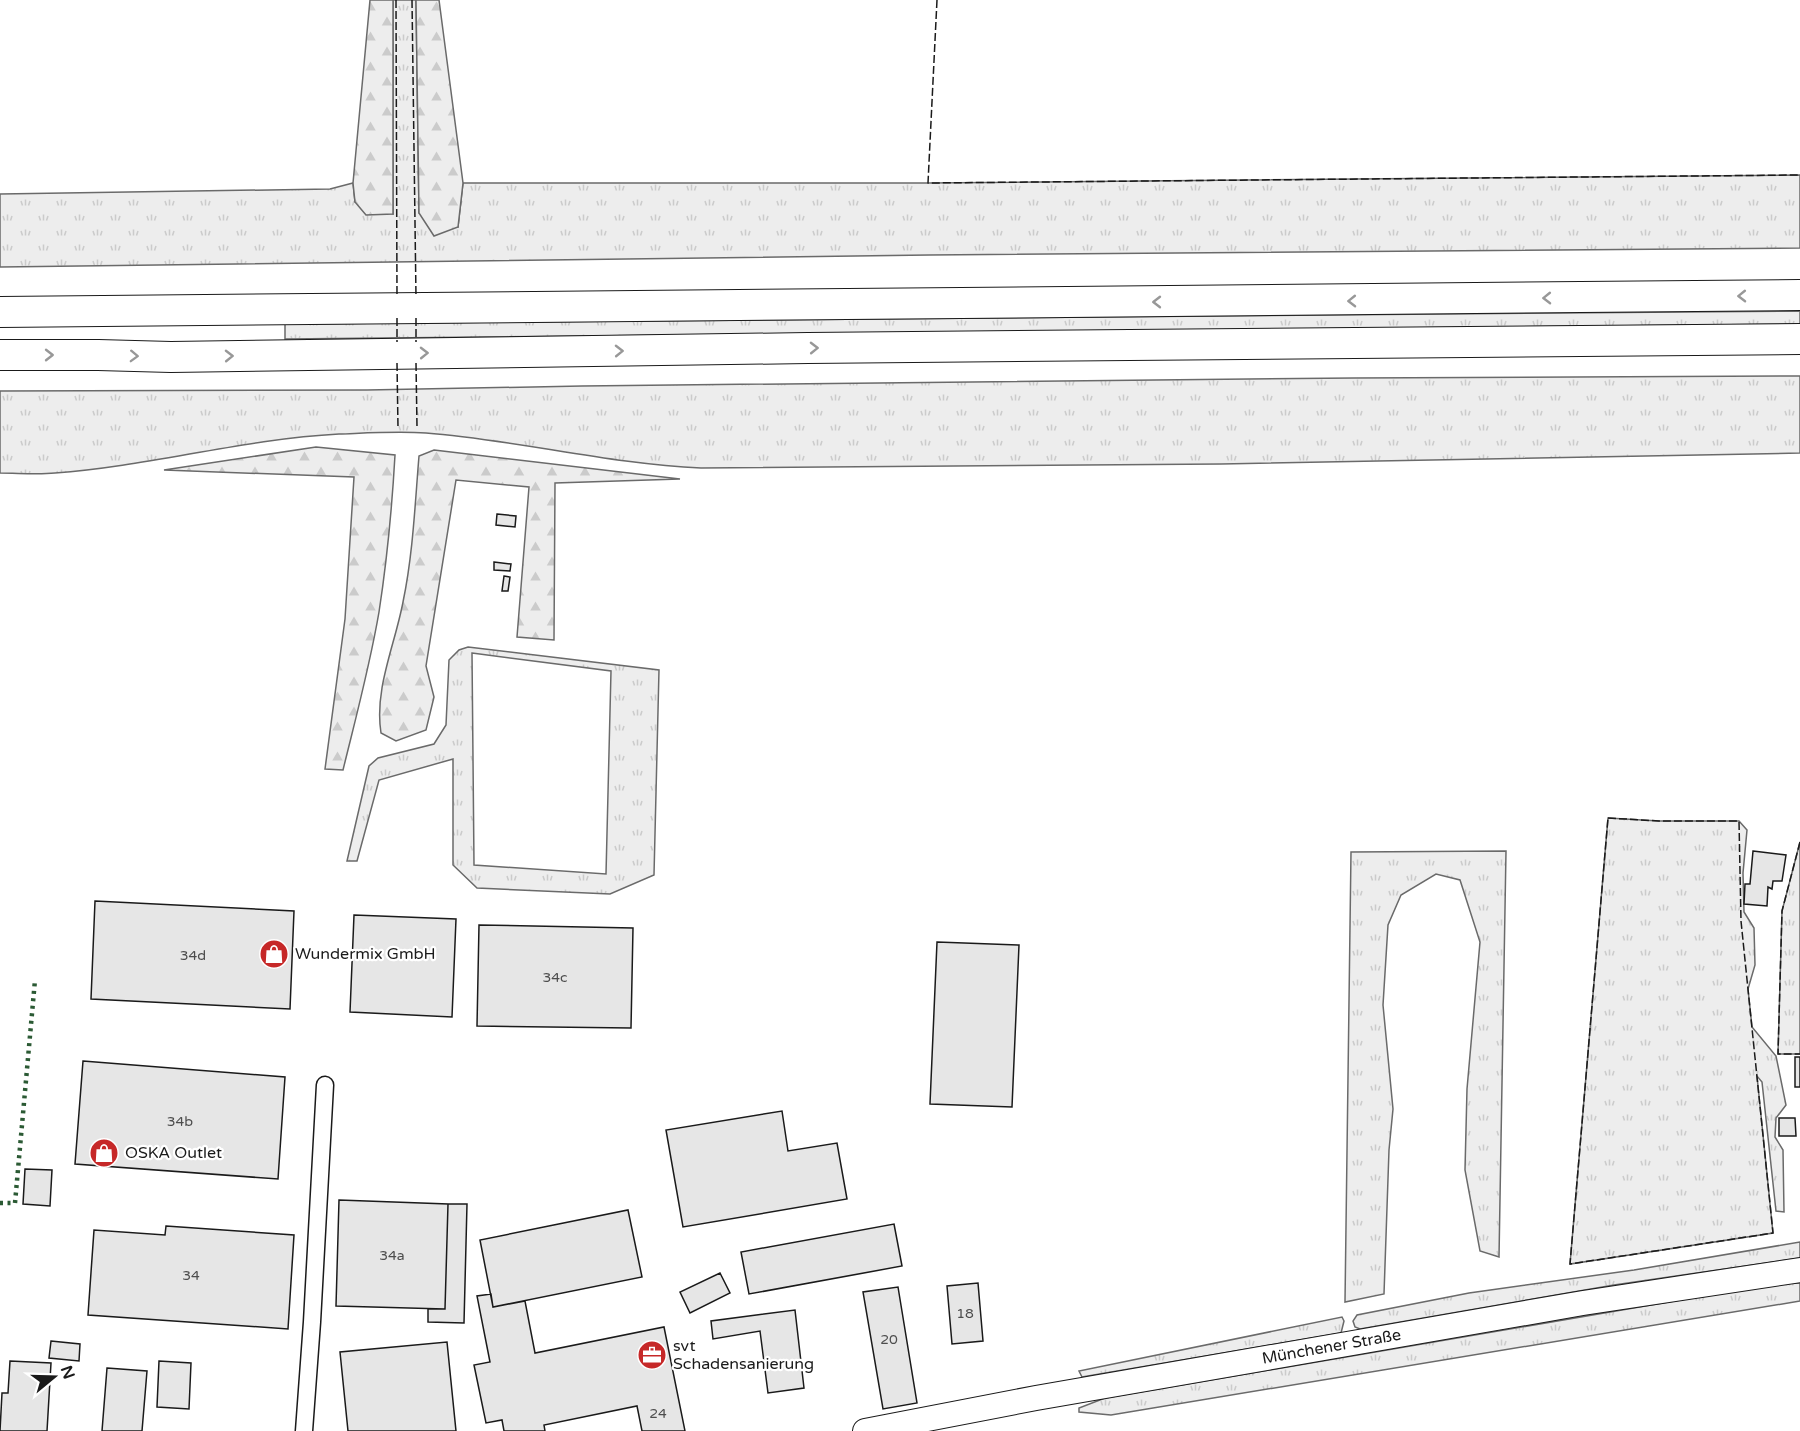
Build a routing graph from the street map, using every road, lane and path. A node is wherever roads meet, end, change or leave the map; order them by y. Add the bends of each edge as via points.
1 (1800, 295) edge
2 (0, 312) edge
3 (1800, 339) edge
4 (0, 355) edge
5 (325, 1084) dead end
6 (1800, 1270) edge
7 (304, 1431) edge
8 (866, 1431) edge

1 -> 2 highway
4 -> 3 highway via 171,357
5 - 7 street
6 - 8 main road, Münchener Straße via 1583,1303

